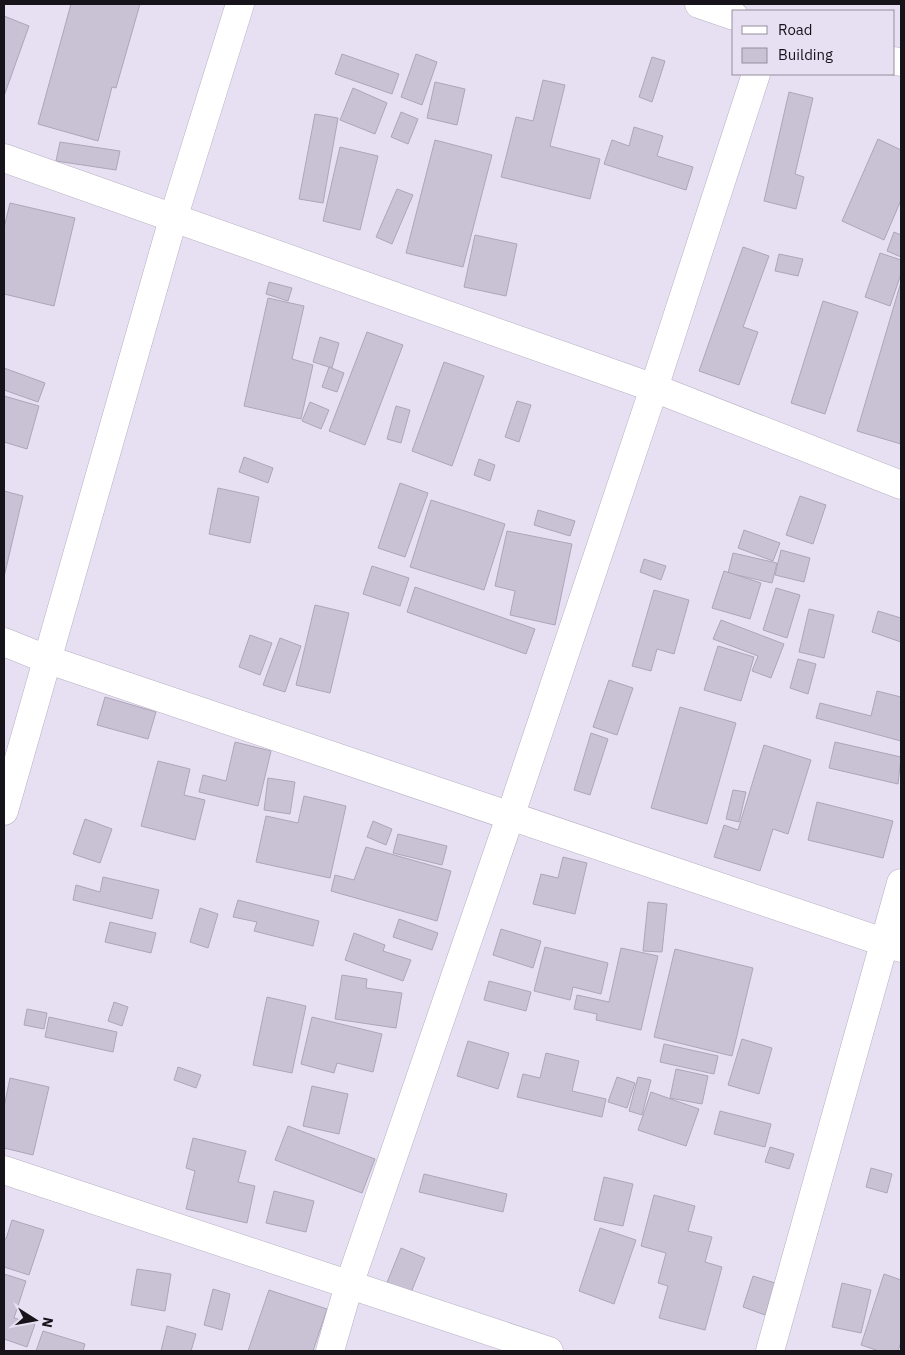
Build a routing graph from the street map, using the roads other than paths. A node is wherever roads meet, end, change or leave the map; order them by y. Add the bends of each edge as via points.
1 (240, 4) edge
2 (699, 4) edge
3 (732, 15) edge
4 (756, 75) edge
5 (4, 158) edge
6 (173, 219) junction
7 (654, 388) junction
8 (901, 485) edge
9 (4, 642) edge
10 (46, 659) junction
11 (4, 811) edge
12 (510, 817) junction
13 (901, 883) edge
14 (893, 945) edge
15 (4, 1170) edge
16 (349, 1285) junction
17 (330, 1351) edge
18 (549, 1351) edge
19 (770, 1351) edge

1 - 6 street
2 - 3 street
4 - 7 street
5 - 6 street
6 - 7 street
6 - 10 street
7 - 8 street
7 - 12 street
9 - 10 street
10 - 11 street
10 - 12 street
12 - 14 street
12 - 16 street
13 - 14 street
14 - 19 street
15 - 16 street
16 - 17 street
16 - 18 street

